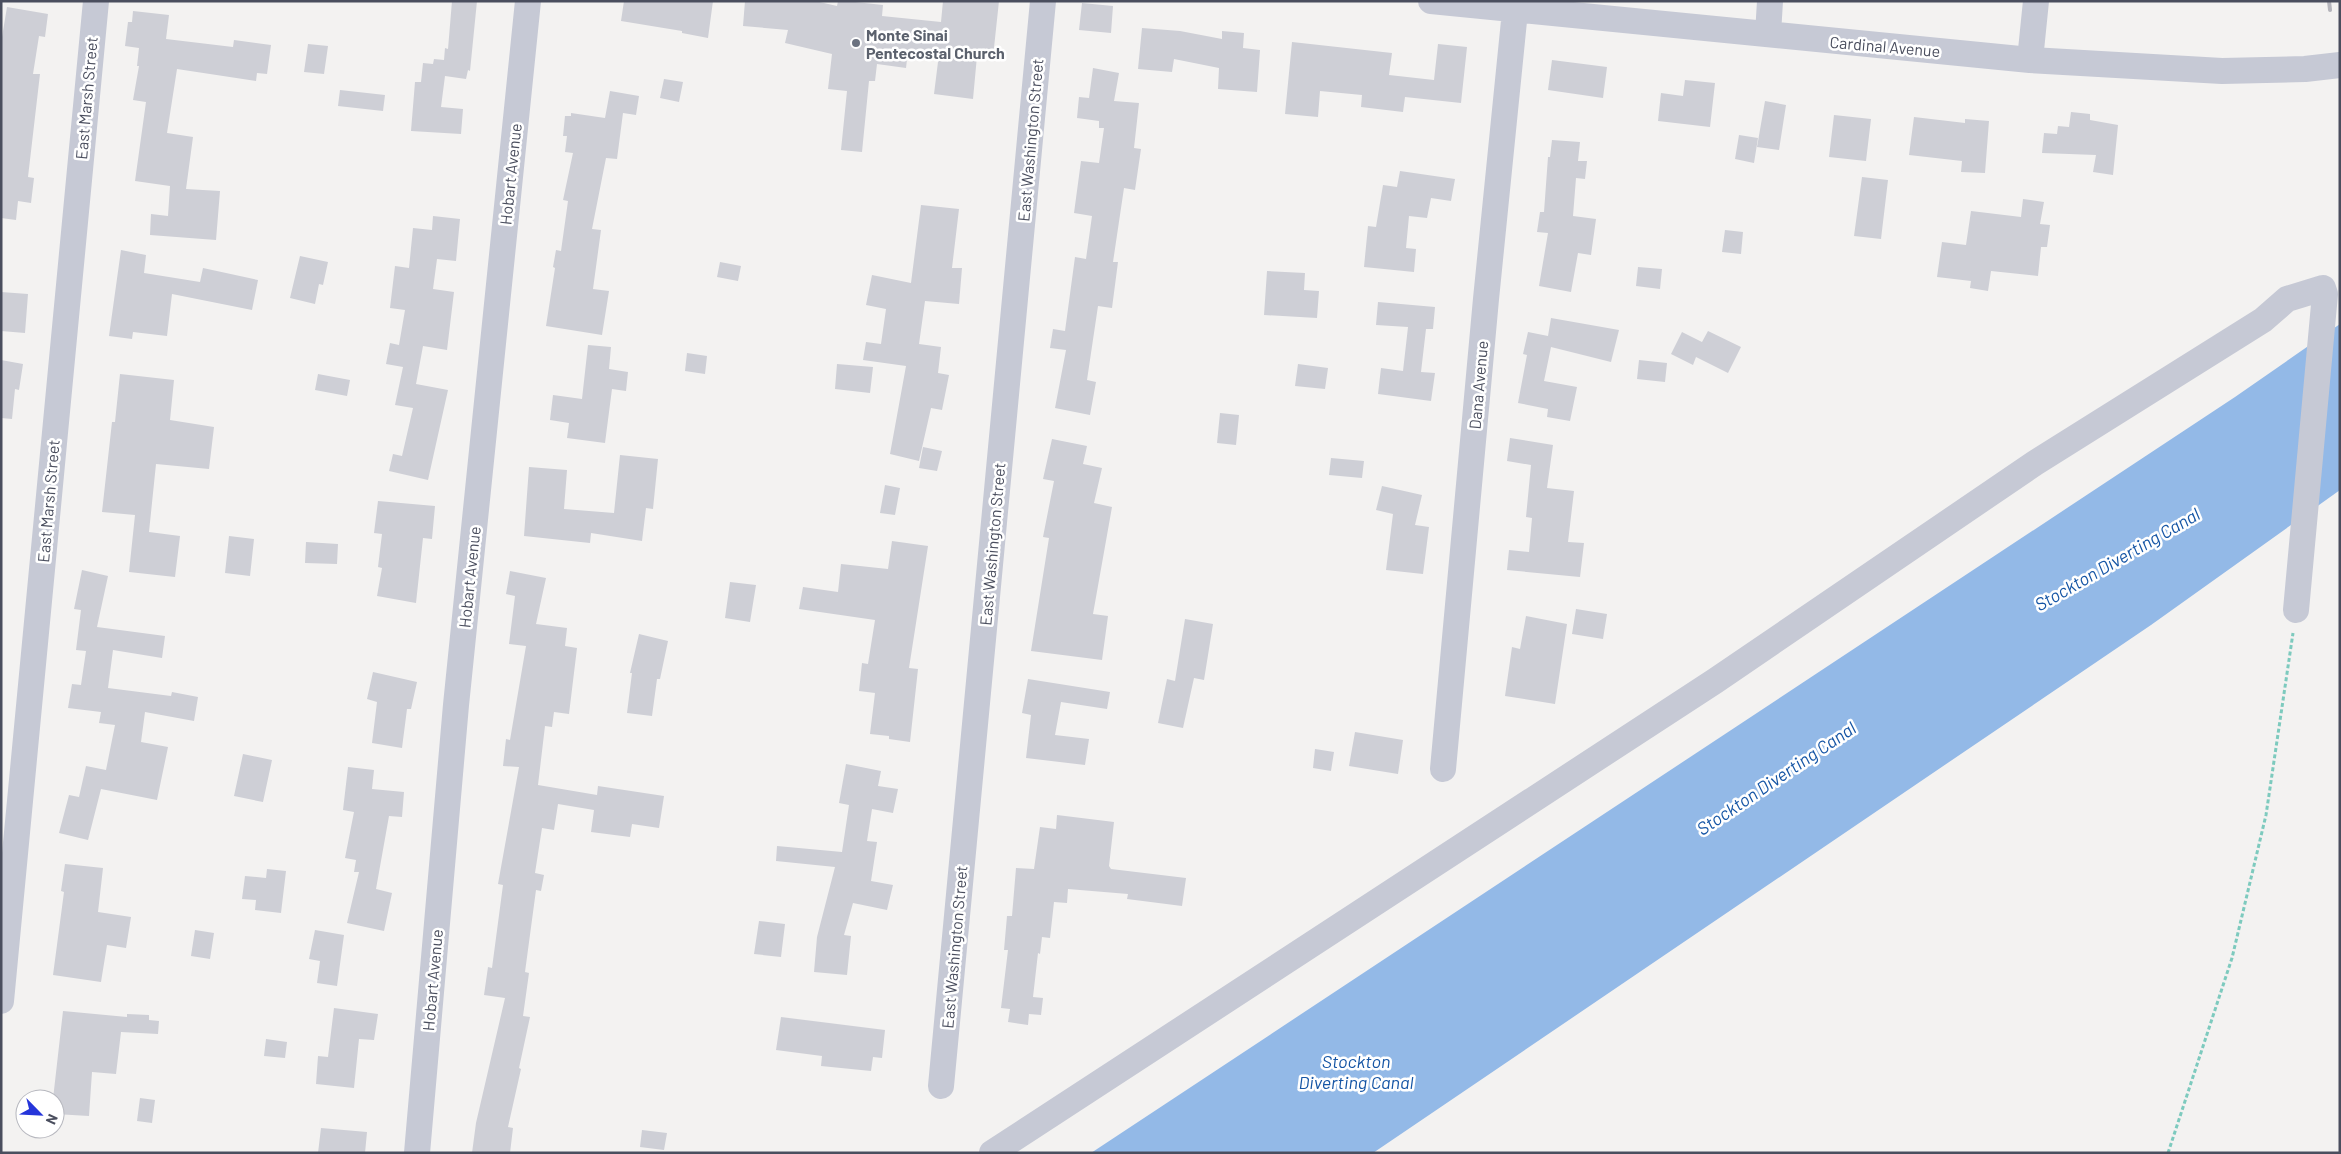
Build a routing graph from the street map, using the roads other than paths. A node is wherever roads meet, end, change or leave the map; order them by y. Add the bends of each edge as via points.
1 (96, 1) edge
2 (528, 1) edge
3 (1043, 1) edge
4 (1431, 1) edge
5 (1770, 1) edge
6 (2036, 1) edge
7 (1516, 5) edge
8 (1768, 34) junction
9 (2030, 60) junction
10 (2340, 64) edge
11 (2296, 610) road end
12 (1443, 769) dead end
13 (6, 909) edge
14 (1, 1000) edge
15 (941, 1086) dead end
16 (417, 1153) edge
17 (992, 1153) edge

1 - 13 street, East Marsh Street
2 - 16 street, Hobart Avenue via 456,705
3 - 15 street, East Washington Street
4 - 7 street, Cardinal Avenue
5 - 8 street
6 - 9 street
7 - 8 street, Cardinal Avenue
7 - 12 street, Dana Avenue
8 - 9 street, Cardinal Avenue
9 - 10 street, Cardinal Avenue via 2222,71 2305,69
11 - 17 street via 2323,288 2287,299 2263,320 2035,463 1715,681
13 - 14 street, East Marsh Street

